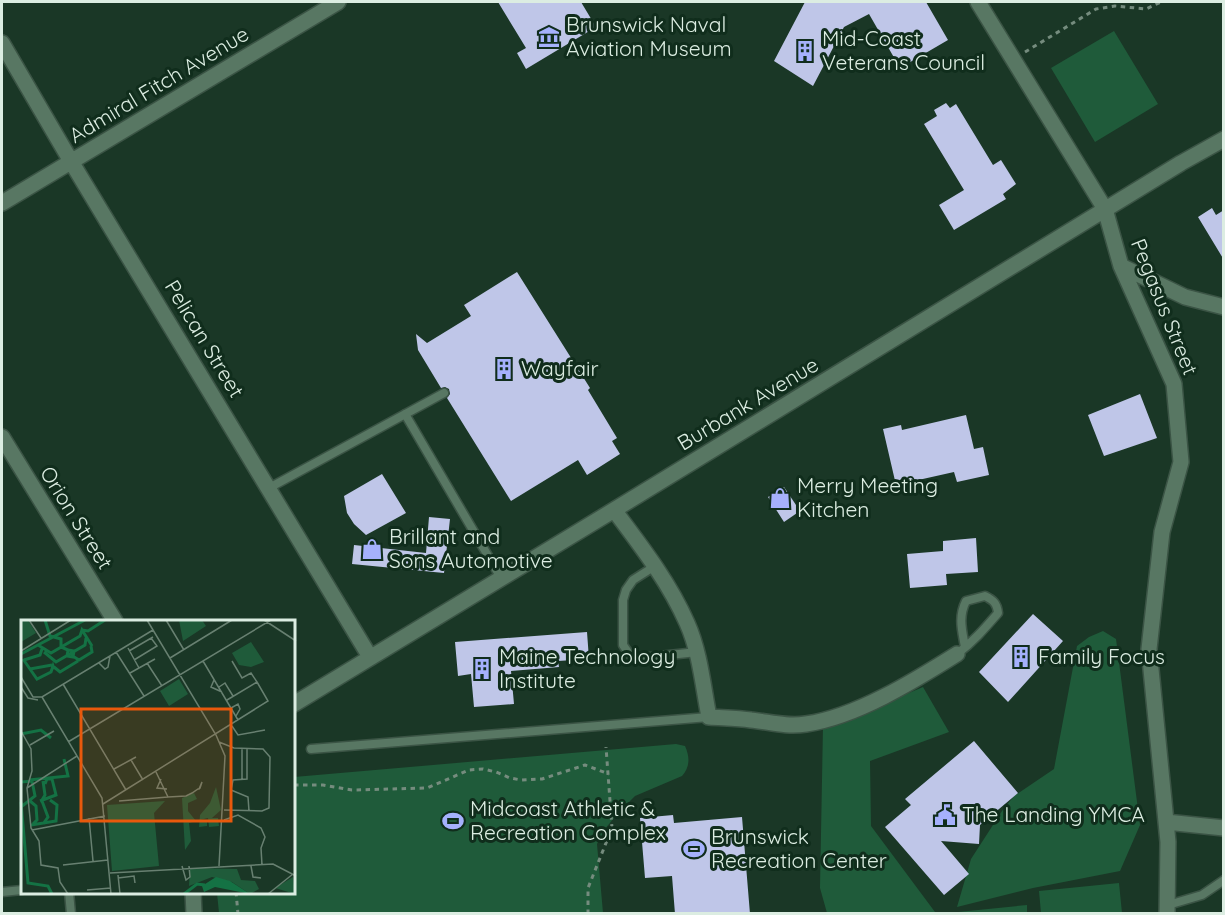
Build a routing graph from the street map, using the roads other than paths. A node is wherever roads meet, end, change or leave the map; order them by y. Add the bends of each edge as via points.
1 (338, 2) edge
2 (978, 2) edge
3 (2, 43) edge
4 (1224, 139) edge
5 (72, 163) junction
6 (2, 203) edge
7 (1105, 209) junction
8 (1121, 266) junction
9 (1224, 307) edge
10 (444, 393) dead end
11 (405, 414) junction
12 (2, 437) edge
13 (269, 488) junction
14 (614, 510) junction
15 (655, 566) junction
16 (501, 578) junction
17 (114, 620) edge
18 (961, 651) junction
19 (697, 652) junction
20 (370, 657) junction
21 (296, 703) edge
22 (709, 717) junction
23 (311, 749) dead end
24 (1166, 822) junction
25 (1224, 828) edge
26 (1224, 880) edge
27 (21, 890) edge
28 (2, 892) edge
29 (69, 894) edge
30 (193, 894) edge
31 (1168, 909) edge
32 (71, 914) edge
33 (194, 914) edge

1 - 5 street, Admiral Fitch Avenue
2 - 7 street, Pegasus Street
3 - 5 street, Pelican Street
4 - 7 street, Burbank Avenue
5 - 6 street, Admiral Fitch Avenue
5 - 13 street, Pelican Street
7 - 8 street, Pegasus Street
7 - 14 street, Burbank Avenue
8 - 9 street via 1185,297
8 - 24 street, Pegasus Street via 1174,384 1181,462 1161,532 1149,649
10 - 11 lane
11 - 13 lane
11 - 16 lane
12 - 17 street, Orion Street
13 - 20 street, Pelican Street
14 - 15 street
14 - 16 street, Burbank Avenue
15 - 19 street via 687,624
15 - 19 lane via 633,580 626,590 623,645 630,655 641,658
16 - 20 street, Burbank Avenue
18 - 18 lane via 998,613 993,600 985,596 966,601 961,610
18 - 22 street via 908,685 822,720 781,725
19 - 22 street
20 - 21 street, Burbank Avenue
22 - 23 lane
24 - 25 street
24 - 31 street, Pegasus Street
26 - 31 lane via 1202,895
27 - 28 lane
29 - 32 lane
30 - 33 street

